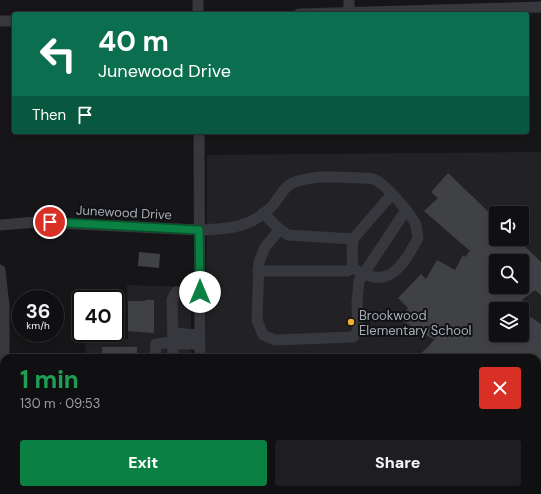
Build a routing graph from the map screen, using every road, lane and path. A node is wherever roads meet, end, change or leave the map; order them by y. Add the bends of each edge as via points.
1 (198, 0) edge
2 (349, 0) edge
3 (541, 7) edge
4 (198, 12) edge
5 (349, 12) edge
6 (381, 12) edge
7 (0, 21) edge
8 (12, 21) edge
9 (199, 134) edge
10 (392, 194) junction
11 (406, 210) junction
12 (263, 213) junction
13 (0, 225) edge
14 (278, 228) junction
15 (199, 230) junction
16 (353, 239) junction
17 (354, 268) junction
18 (0, 270) edge
19 (258, 271) junction
20 (363, 275) junction
21 (200, 292) junction
22 (200, 339) junction
23 (173, 340) junction
24 (4, 354) edge
25 (155, 354) edge
26 (173, 354) edge
27 (200, 354) edge

1 - 4 street
2 - 5 street
3 - 6 street
7 - 8 street
9 - 15 street
10 - 11 street, Junewood Drive
10 - 12 street, Junewood Drive via 374,179 307,178 293,182
10 - 16 street
11 - 20 street
11 - 20 street, Junewood Drive via 416,224 418,238 399,269 382,278
12 - 14 street
12 - 15 street, Junewood Drive via 251,223 226,229
13 - 15 street, Junewood Drive via 37,222
14 - 16 street via 288,235
14 - 19 street via 265,247
15 - 21 street
16 - 17 street
17 - 19 street via 347,271
17 - 20 street
18 - 24 street via 4,306
19 - 20 street via 257,320 263,335 275,340 353,337 358,331 357,302 359,281
21 - 22 street
21 - 23 street via 176,292 172,300
22 - 23 street
22 - 27 street
23 - 25 street via 156,344
23 - 26 street

